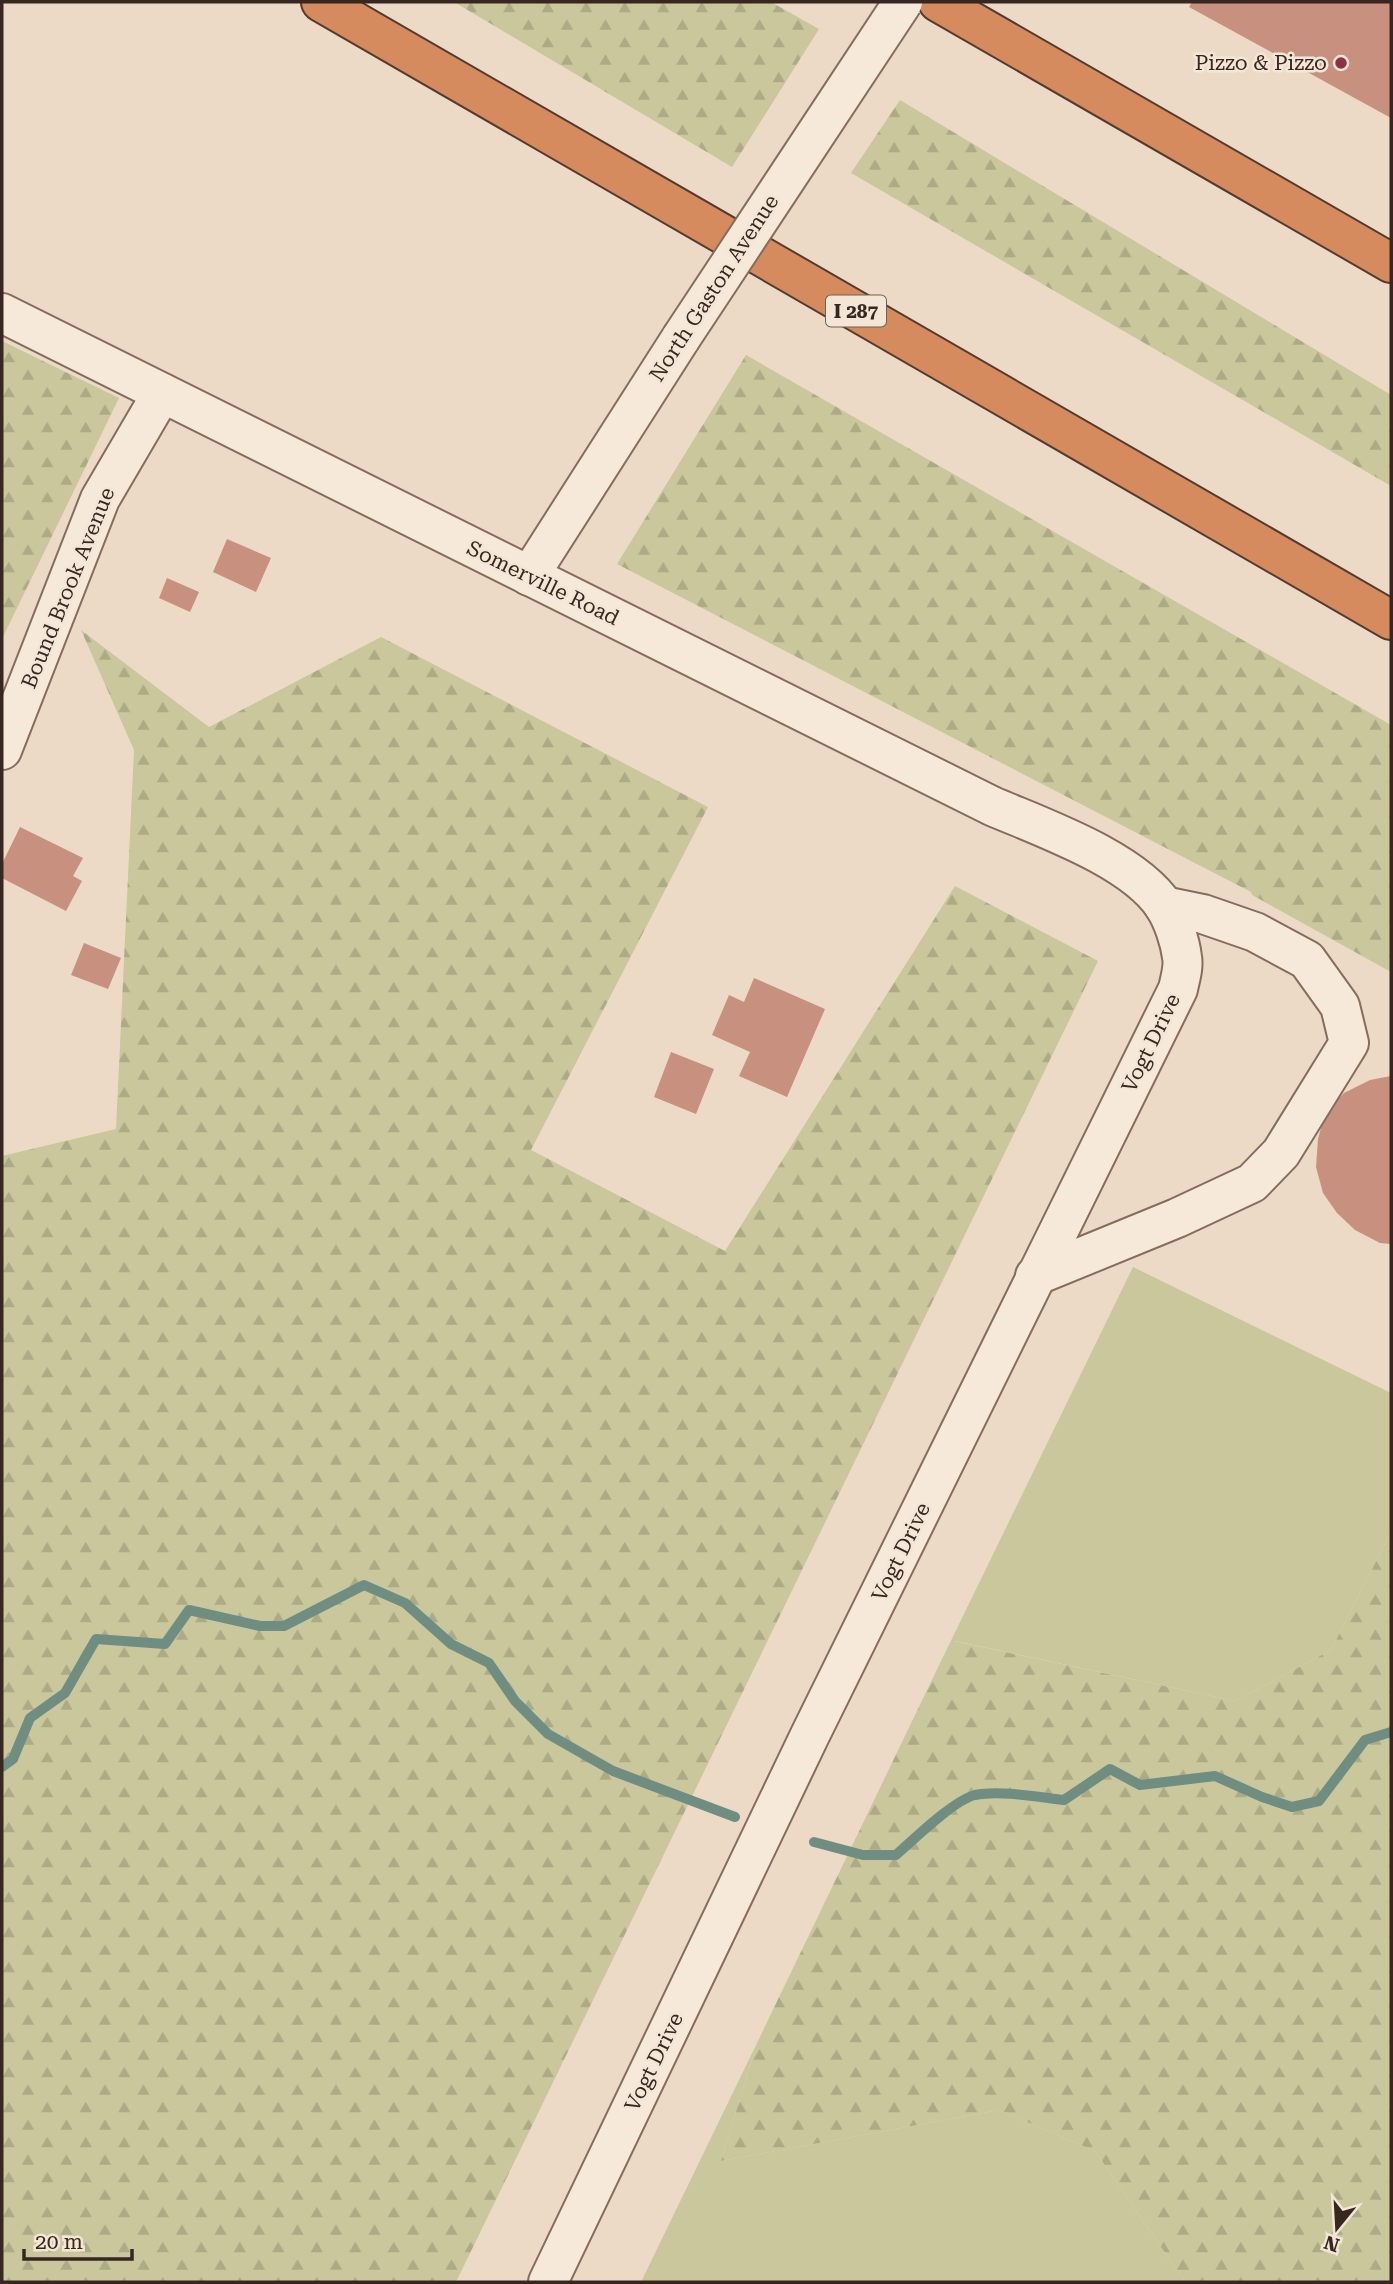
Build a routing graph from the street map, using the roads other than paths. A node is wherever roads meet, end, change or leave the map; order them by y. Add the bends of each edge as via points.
1 (321, 2) edge
2 (903, 2) edge
3 (938, 2) edge
4 (1391, 264) edge
5 (2, 313) edge
6 (162, 393) junction
7 (529, 576) junction
8 (1391, 620) edge
9 (2, 750) edge
10 (1088, 848) joint
11 (1164, 906) junction
12 (1035, 1276) junction
13 (548, 2282) edge

1 - 8 highway, I 287
2 - 7 street, North Gaston Avenue, bridge
3 - 4 highway
5 - 6 street, Somerville Road
6 - 7 street, Somerville Road
6 - 9 street, Bound Brook Avenue via 100,499
7 - 10 street, Somerville Road via 992,806
10 - 11 street, Vogt Drive via 1137,878
11 - 12 street, Vogt Drive via 1183,960 1178,989
11 - 12 street via 1255,932 1307,960 1340,1006 1349,1043 1281,1153 1252,1183
12 - 13 street, Vogt Drive

